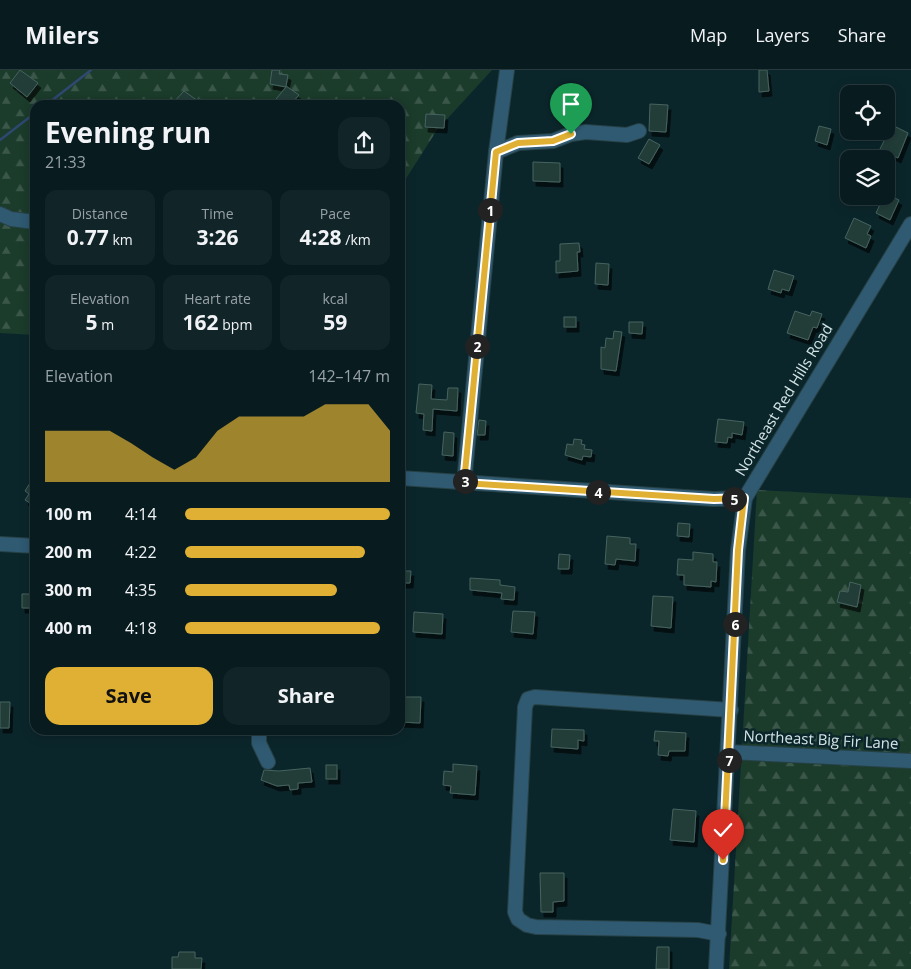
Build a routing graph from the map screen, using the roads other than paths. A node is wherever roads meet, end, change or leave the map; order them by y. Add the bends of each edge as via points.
1 (507, 70) edge
2 (639, 131) dead end
3 (496, 152) junction
4 (0, 214) edge
5 (30, 221) edge
6 (911, 224) edge
7 (405, 478) edge
8 (464, 483) junction
9 (744, 498) junction
10 (0, 544) edge
11 (30, 546) edge
12 (731, 710) junction
13 (259, 735) edge
14 (729, 752) junction
15 (911, 761) edge
16 (268, 762) dead end
17 (719, 934) junction
18 (716, 969) edge

1 - 3 street
2 - 3 street via 627,135 571,134 553,141 518,143
3 - 8 street
4 - 5 street
6 - 9 street, Northeast Red Hills Road
7 - 8 street
8 - 9 street via 714,499
9 - 12 street, Northeast Red Hills Road via 738,550
10 - 11 street
12 - 14 street, Northeast Red Hills Road
12 - 17 street via 535,697 528,700 515,912 527,925 556,929 698,930
13 - 16 street
14 - 15 street, Northeast Big Fir Lane
14 - 17 street, Northeast Red Hills Road
17 - 18 street, Northeast Red Hills Road

